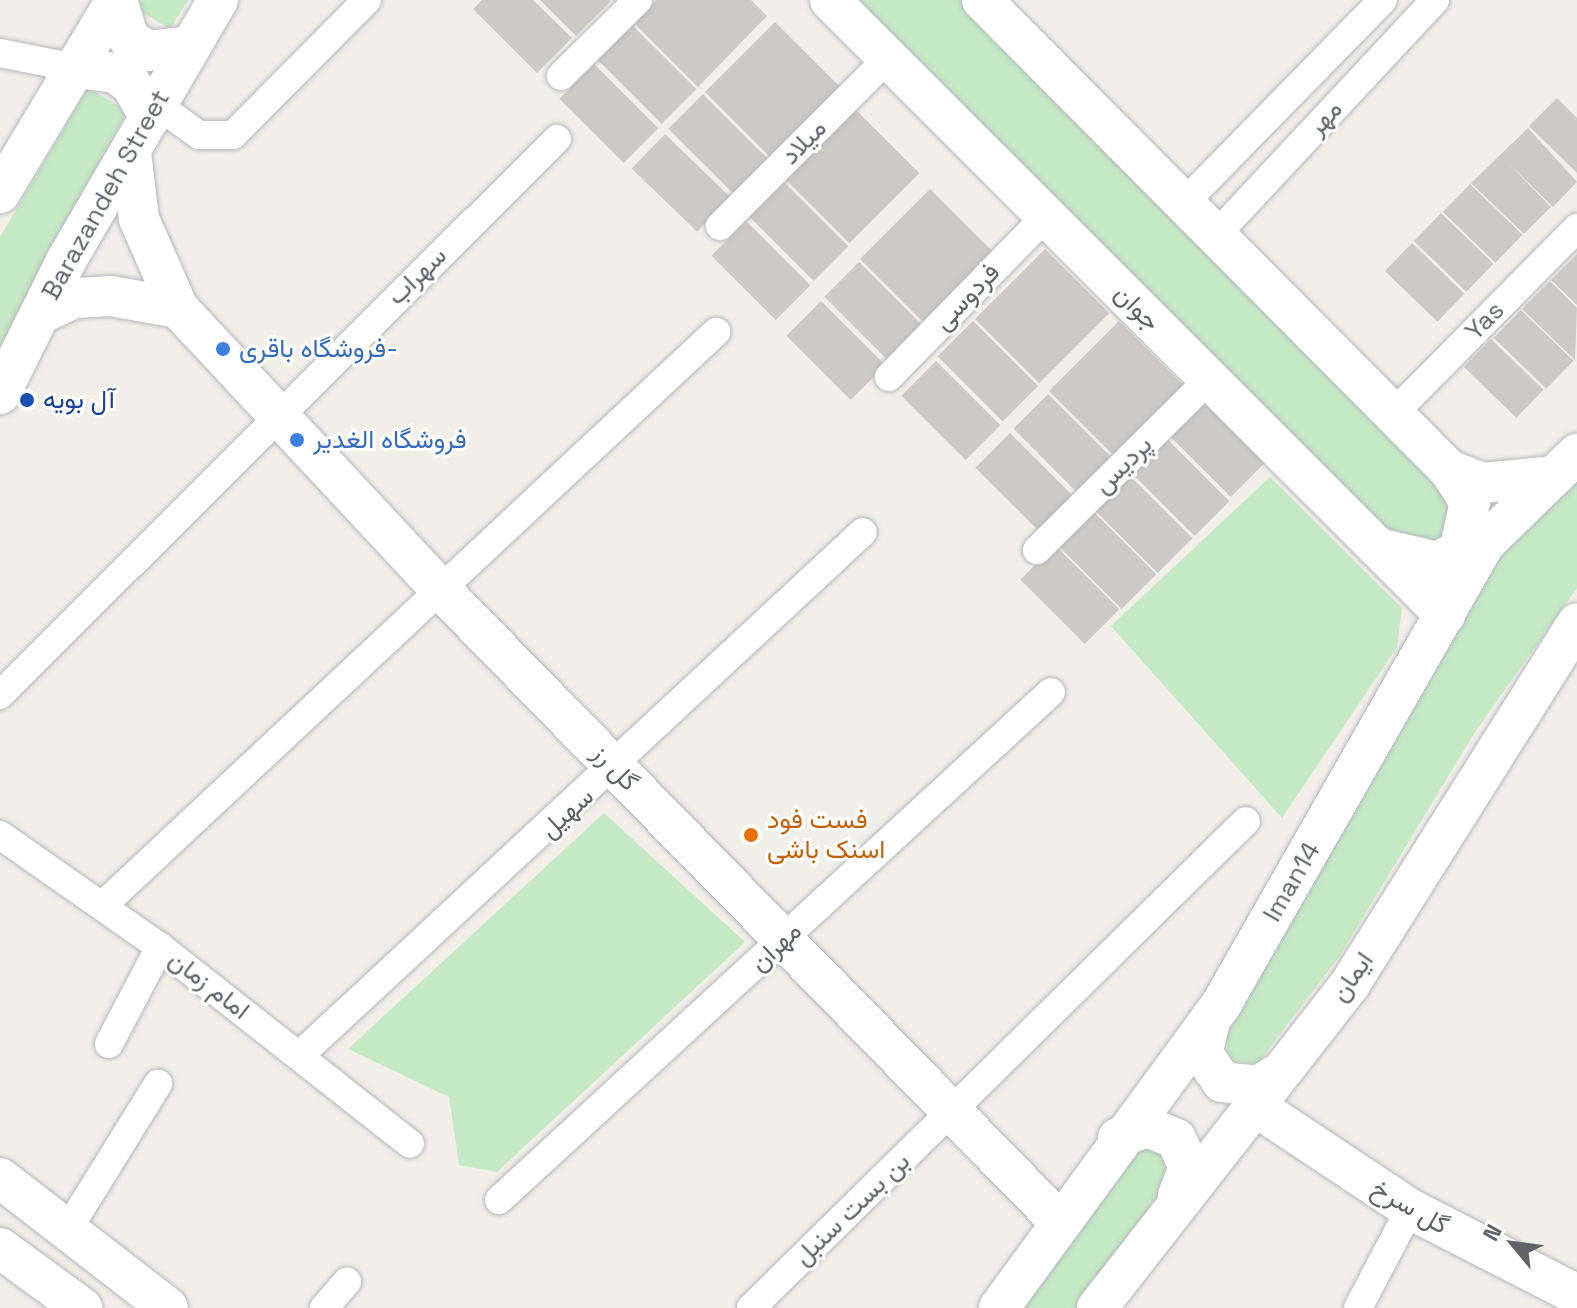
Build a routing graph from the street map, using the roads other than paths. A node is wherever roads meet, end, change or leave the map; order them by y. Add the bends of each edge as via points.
1 (116, 0) edge
2 (218, 0) edge
3 (367, 0) edge
4 (638, 0) edge
5 (830, 0) edge
6 (982, 0) edge
7 (1383, 0) edge
8 (1435, 0) edge
9 (190, 46) junction
10 (0, 53) edge
11 (888, 58) junction
12 (76, 68) junction
13 (561, 76) dead end
14 (153, 111) junction
15 (557, 139) dead end
16 (131, 152) junction
17 (0, 193) edge
18 (1184, 203) junction
19 (1045, 217) junction
20 (720, 226) dead end
21 (1577, 228) edge
22 (1216, 235) junction
23 (178, 308) junction
24 (40, 314) junction
25 (716, 332) dead end
26 (889, 377) dead end
27 (1208, 380) junction
28 (0, 394) edge
29 (277, 413) junction
30 (1393, 414) junction
31 (1566, 465) edge
32 (1449, 470) junction
33 (863, 532) dead end
34 (1378, 548) junction
35 (1037, 550) dead end
36 (441, 590) junction
37 (1445, 615) junction
38 (1577, 624) edge
39 (1051, 692) dead end
40 (0, 695) edge
41 (616, 769) junction
42 (1246, 821) dead end
43 (0, 835) edge
44 (102, 906) junction
45 (784, 941) junction
46 (160, 947) junction
47 (1211, 1018) junction
48 (109, 1044) dead end
49 (300, 1055) junction
50 (158, 1084) dead end
51 (1263, 1090) junction
52 (952, 1111) junction
53 (1118, 1138) junction
54 (410, 1144) dead end
55 (0, 1178) edge
56 (1178, 1196) junction
57 (499, 1200) dead end
58 (1410, 1209) junction
59 (1058, 1220) junction
60 (68, 1229) junction
61 (0, 1248) edge
62 (347, 1282) dead end
63 (1577, 1295) edge
64 (75, 1306) edge
65 (168, 1308) edge
66 (324, 1308) edge
67 (751, 1308) edge
68 (999, 1308) edge
69 (1097, 1308) edge
70 (1358, 1308) edge

1 - 9 street via 129,39 148,51
1 - 12 street
2 - 9 street, Barazandeh Street
3 - 14 street via 233,135 199,135
4 - 13 street
5 - 11 street, جوان
6 - 18 street
7 - 18 street, مهر
8 - 22 street, مهر
9 - 14 street, Barazandeh Street
10 - 12 street
11 - 19 street, جوان
11 - 20 street, میلاد
12 - 14 street via 115,73
12 - 17 street
14 - 16 street, Barazandeh Street
15 - 29 street, سهراب
16 - 23 street, گل رز via 139,219
16 - 24 street, Barazandeh Street
18 - 22 street
19 - 26 street, فردوسی
19 - 27 street, جوان
21 - 30 street, Yas
22 - 30 street
23 - 24 street via 111,296 75,298
23 - 29 street, گل رز
24 - 28 street, Barazandeh Street
25 - 36 street
27 - 34 street, جوان
27 - 35 street, پردیس
29 - 36 street, گل رز
29 - 40 street, سهراب
30 - 32 street
31 - 32 street via 1483,483
31 - 37 street, Iman14 via 1485,543
32 - 34 street via 1470,502 1459,551 1437,562
33 - 41 street, سهیل
34 - 37 street, جوان
36 - 41 street, گل رز
36 - 44 street
37 - 47 street, Iman14
38 - 51 street, ایمان via 1350,984
39 - 45 street, مهران
41 - 45 street, گل رز
41 - 49 street, سهیل
42 - 52 street, بن بست سنبل
43 - 44 street, امام زمان
44 - 46 street, امام زمان
45 - 52 street, گل رز
45 - 57 street, مهران
46 - 48 street
46 - 49 street, امام زمان
47 - 51 street via 1202,1053 1222,1082
47 - 53 street, Iman14
49 - 54 street, امام زمان
50 - 60 street
51 - 56 street, ایمان
51 - 58 street, گل سرخ
52 - 59 street, گل رز
52 - 67 street, بن بست سنبل
53 - 56 street via 1147,1127 1176,1139 1189,1167
53 - 59 street, Iman14
55 - 60 street
56 - 69 street, ایمان
58 - 63 street, گل سرخ
58 - 70 street
59 - 68 street, Iman14
60 - 65 street
61 - 64 street
62 - 66 street

